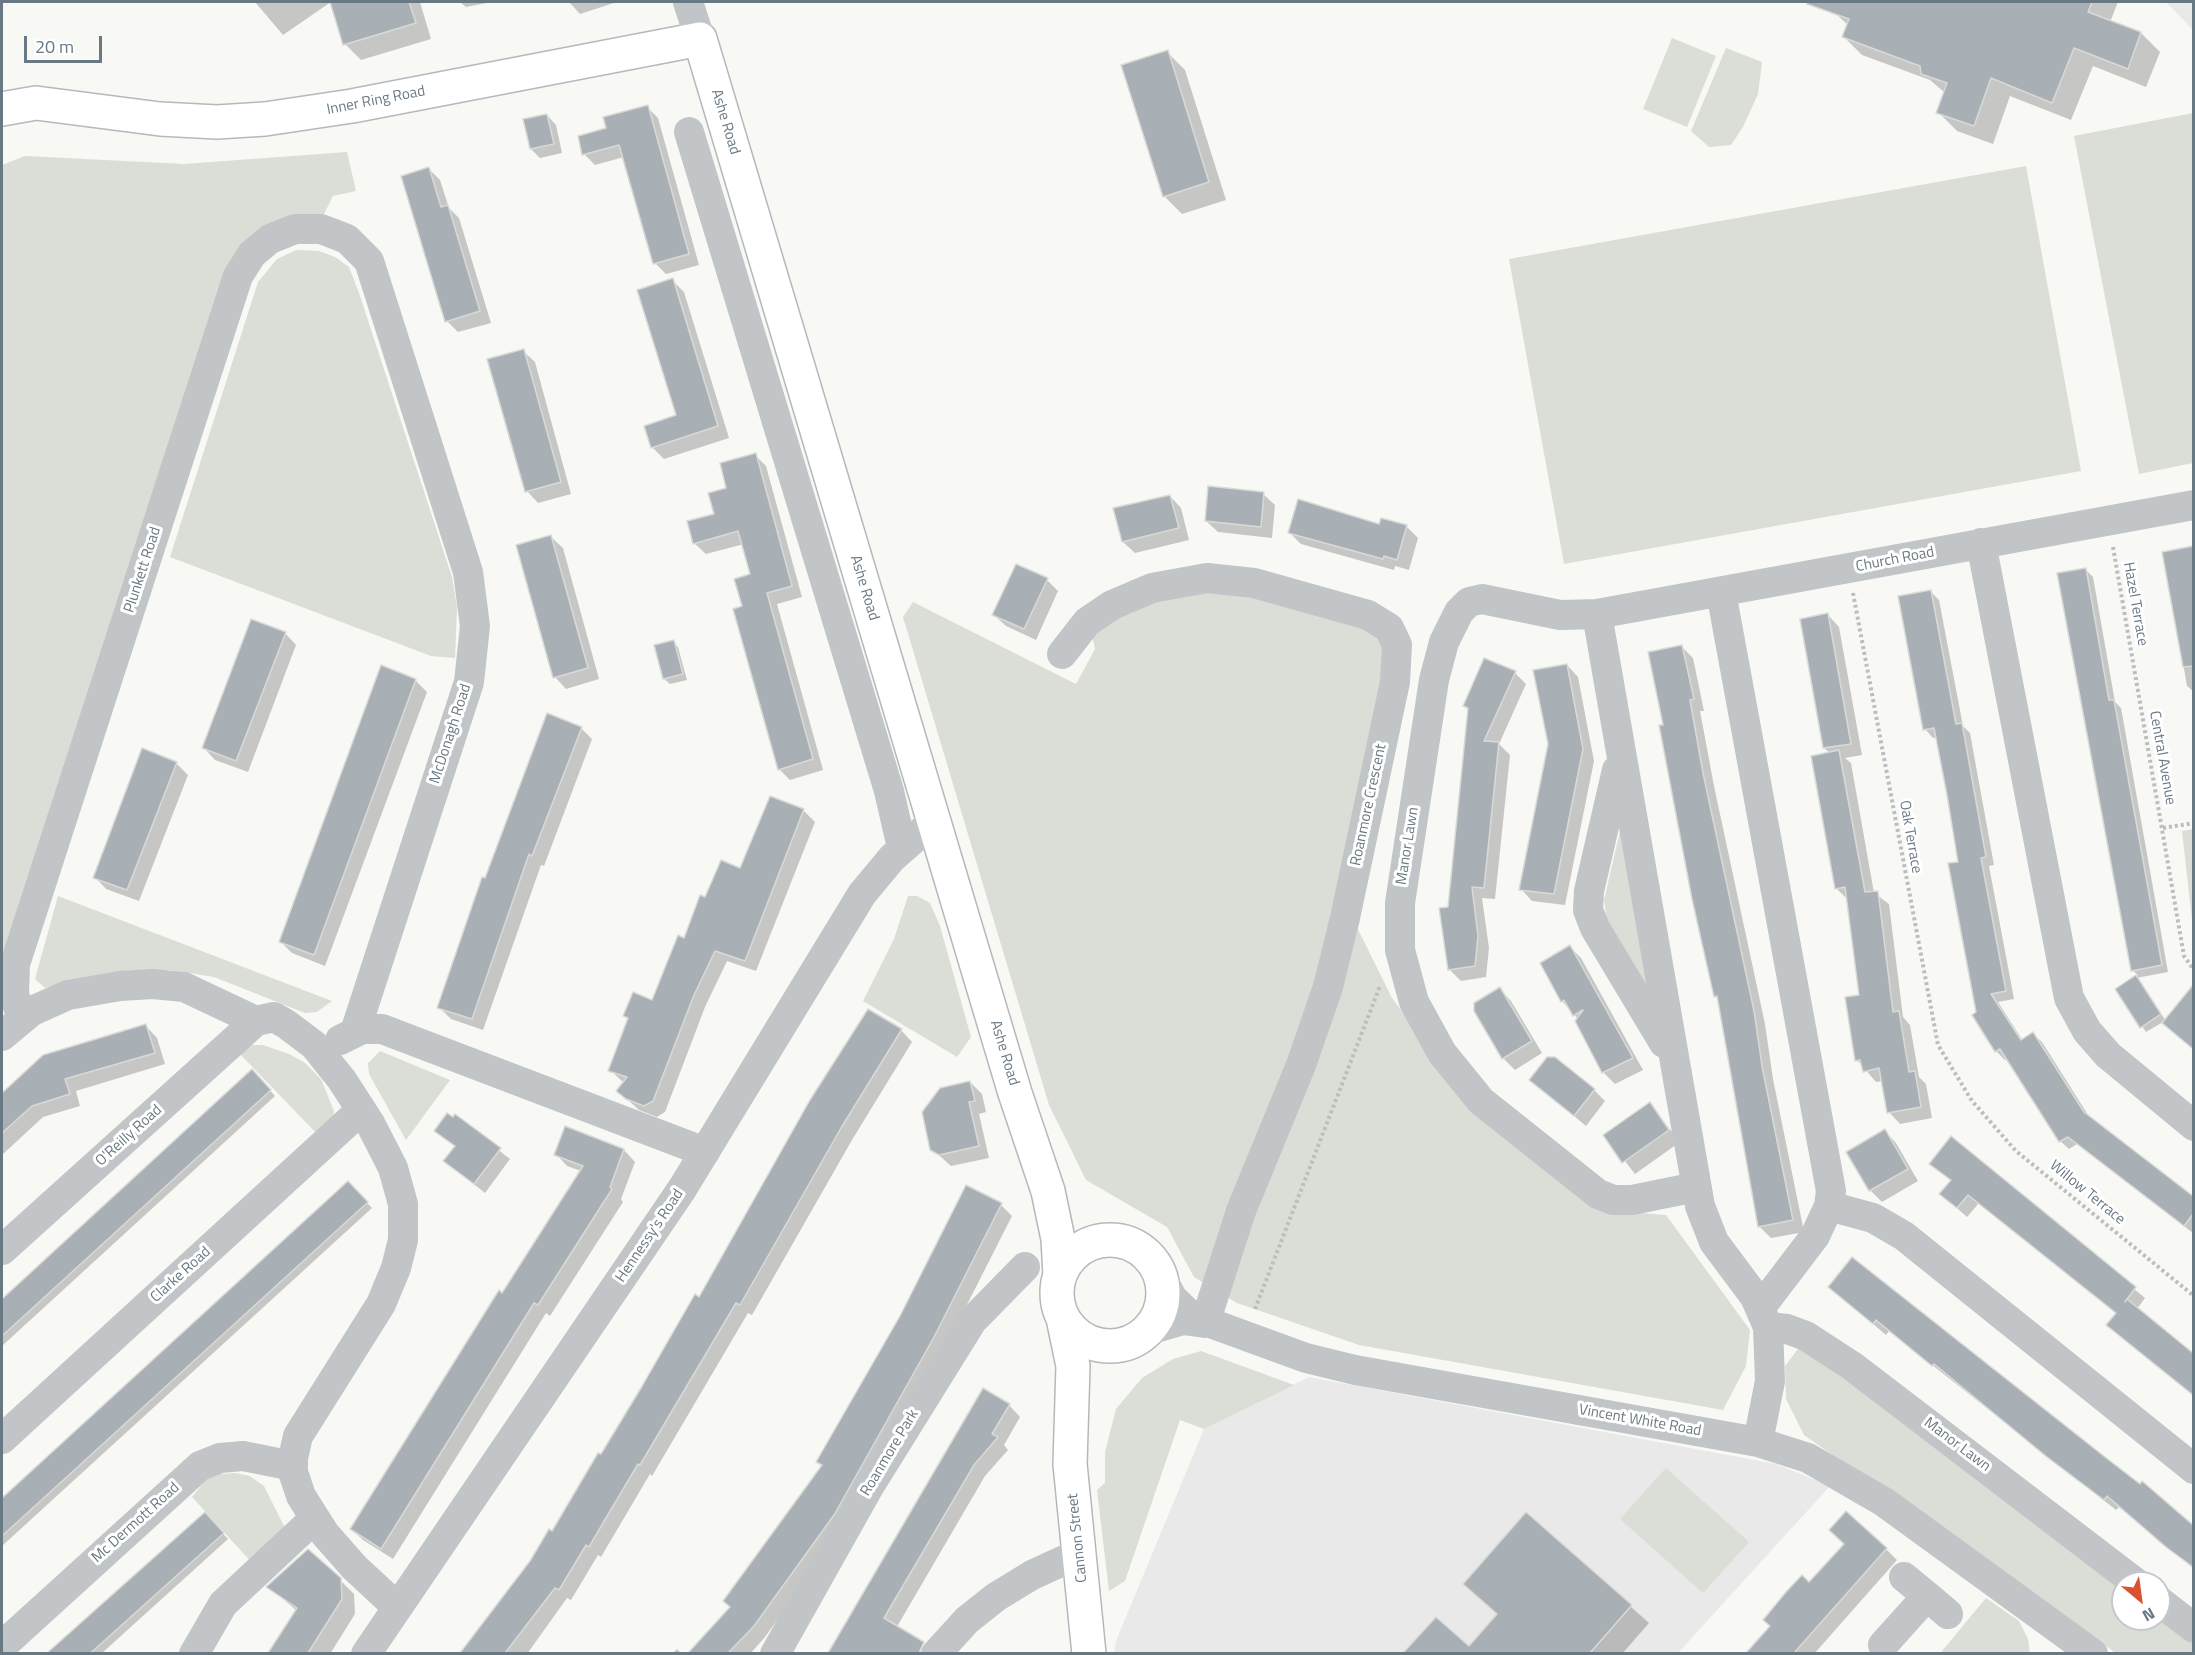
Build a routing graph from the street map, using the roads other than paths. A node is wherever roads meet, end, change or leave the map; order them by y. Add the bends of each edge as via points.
1 (688, 2) edge
2 (700, 39) junction
3 (2, 87) edge
4 (50, 104) junction
5 (2, 109) edge
6 (689, 132) dead end
7 (758, 236) junction
8 (724, 246) junction
9 (369, 261) joint
10 (818, 435) junction
11 (787, 457) junction
12 (2193, 504) edge
13 (1981, 543) junction
14 (1721, 592) junction
15 (1597, 614) junction
16 (1062, 654) dead end
17 (1620, 755) junction
18 (934, 821) junction
19 (902, 848) junction
20 (256, 1021) junction
21 (12, 1028) edge
22 (355, 1032) junction
23 (322, 1054) junction
24 (1674, 1058) junction
25 (361, 1110) junction
26 (2193, 1126) edge
27 (705, 1152) junction
28 (1042, 1173) junction
29 (1696, 1187) junction
30 (1829, 1206) junction
31 (1119, 1241) junction
32 (2, 1250) edge
33 (1025, 1267) dead end
34 (1158, 1272) junction
35 (1060, 1275) junction
36 (1765, 1317) junction
37 (1063, 1318) junction
38 (1205, 1323) junction
39 (1138, 1336) junction
40 (1071, 1423) junction
41 (2, 1439) edge
42 (1758, 1442) junction
43 (293, 1466) junction
44 (2193, 1469) edge
45 (314, 1519) junction
46 (1080, 1553) junction
47 (2120, 1571) edge
48 (1905, 1577) dead end
49 (398, 1607) junction
50 (2171, 1611) edge
51 (2193, 1628) edge
52 (2, 1646) edge
53 (2075, 1648) edge
54 (1881, 1651) edge
55 (194, 1653) edge
56 (366, 1653) edge
57 (775, 1653) edge
58 (936, 1653) edge
59 (1089, 1653) edge

1 - 2 street, Ashe Road
2 - 4 main road, Inner Ring Road via 265,119 160,119
2 - 7 main road, Ashe Road
3 - 4 main road, Inner Ring Road
4 - 5 main road, Inner Ring Road
6 - 8 street
7 - 8 street
7 - 10 main road, Ashe Road
8 - 11 street
9 - 21 street, Plunkett Road via 346,239 321,229 294,229 270,239 252,254 238,276 15,964
9 - 22 street, McDonagh Road via 468,572 475,626 469,682
10 - 11 street
10 - 18 main road, Ashe Road
11 - 19 street via 889,791
12 - 13 street, Church Road
13 - 14 street, Church Road
13 - 26 street via 2069,998 2097,1043
14 - 15 street, Church Road
14 - 30 street via 1828,1164
15 - 17 street
15 - 29 street, Manor Lawn via 1560,615 1482,598 1469,602 1459,612 1444,642 1429,708 1400,903 1400,950 1414,1002 1431,1036 1456,1072 1493,1111 1606,1198 1632,1200
16 - 38 street, Roanmore Crescent via 1087,622 1112,605 1160,585 1207,578 1254,583 1368,615 1389,628 1397,645 1395,682 1328,987 1301,1065 1241,1211
17 - 24 street
17 - 24 street via 1588,910
18 - 19 street, Hennessy's Road
18 - 28 main road, Ashe Road
19 - 27 street, Hennessy's Road via 872,880 852,910
20 - 21 street via 193,990 153,984 68,995 41,1006
20 - 23 street via 274,1017 301,1034
20 - 32 street, O'Reilly Road
22 - 23 street
22 - 27 street via 369,1028 391,1032
23 - 25 street
24 - 29 street
25 - 41 street, Clarke Road
25 - 43 street via 398,1180 405,1216 403,1240 381,1304 298,1436
27 - 49 street, Hennessy's Road
28 - 31 main road, Ashe Road via 1055,1196 1080,1224 1100,1236
28 - 35 main road, Ashe Road via 1057,1232
29 - 36 street via 1714,1242
30 - 36 street
30 - 44 street via 1873,1218 1904,1236
31 - 34 main road via 1146,1255
31 - 35 main road via 1098,1241 1079,1250
33 - 57 street, Roanmore Park via 972,1320 870,1485
34 - 38 street, Vincent White Road via 1177,1304
34 - 39 main road via 1162,1282 1159,1313
35 - 37 main road via 1057,1296
36 - 42 street via 1770,1381
36 - 47 street, Manor Lawn via 1806,1336 1852,1366
37 - 39 main road via 1086,1341 1108,1346
37 - 40 main road, Cannon Street via 1073,1366
38 - 39 street via 1183,1320
38 - 42 street, Vincent White Road via 1306,1358 1355,1370
39 - 40 main road, Cannon Street via 1093,1378
40 - 46 main road, Cannon Street
42 - 53 street, Vincent White Road via 1808,1458 1856,1484
43 - 45 street via 297,1487
43 - 52 street, Mc Dermott Road via 243,1456 220,1458 200,1466
45 - 49 street via 347,1559
45 - 55 street via 223,1604
46 - 58 street via 996,1596
46 - 59 main road, Cannon Street
48 - 54 street via 1937,1605
49 - 56 street, Hennessy's Road
50 - 51 street

